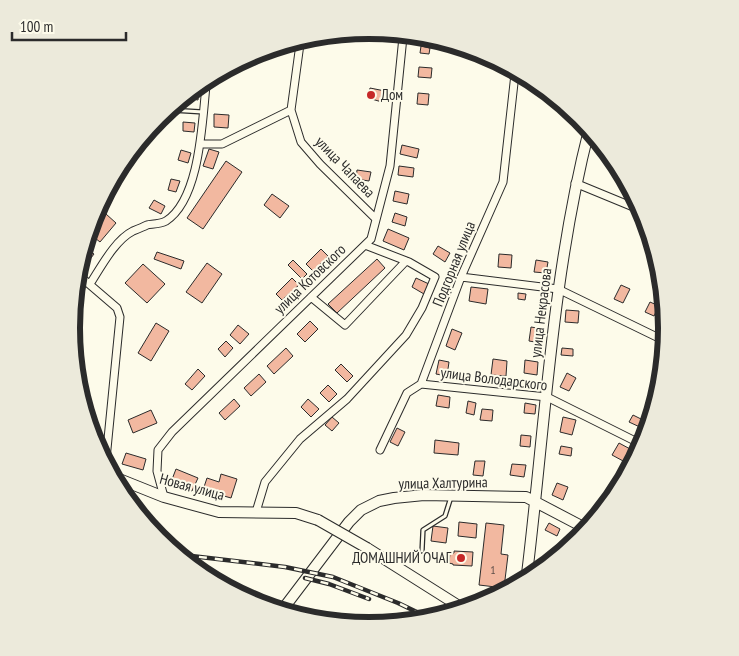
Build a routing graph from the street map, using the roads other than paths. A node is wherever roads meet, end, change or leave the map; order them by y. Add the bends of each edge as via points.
1 (402, 40) edge
2 (299, 48) edge
3 (515, 78) edge
4 (206, 90) edge
5 (291, 110) junction
6 (179, 111) edge
7 (203, 112) junction
8 (587, 137) edge
9 (201, 144) junction
10 (575, 183) junction
11 (632, 206) edge
12 (376, 219) junction
13 (365, 245) junction
14 (406, 261) junction
15 (461, 277) junction
16 (85, 280) edge
17 (90, 284) junction
18 (558, 290) junction
19 (311, 297) junction
20 (659, 337) edge
21 (421, 384) junction
22 (547, 397) junction
23 (636, 441) edge
24 (107, 449) edge
25 (380, 450) dead end
26 (124, 481) edge
27 (451, 496) junction
28 (164, 497) junction
29 (536, 501) junction
30 (256, 512) junction
31 (581, 526) edge
32 (422, 551) dead end
33 (527, 570) edge
34 (455, 604) edge
35 (286, 605) edge

1 - 12 street, улица Котовского via 390,166
2 - 5 street, улица Чапаева
3 - 15 street, Подгорная улица via 503,182
4 - 7 street
5 - 9 street via 222,144
5 - 12 street, улица Чапаева via 301,142
6 - 7 lane
7 - 9 street
8 - 10 main road, улица Некрасова
9 - 17 street via 191,183 176,212 164,222 130,232 110,252
10 - 11 street
10 - 18 main road, улица Некрасова
12 - 13 street, улица Котовского via 371,239
13 - 14 street
13 - 19 street, улица Котовского
14 - 19 street via 345,325
14 - 30 street via 435,278 406,335 347,399 300,439 265,482
15 - 18 street
15 - 21 street, Подгорная улица
16 - 17 street
17 - 24 street via 117,308 120,317
18 - 20 street
18 - 22 main road, улица Некрасова
19 - 28 street, улица Котовского via 172,432 158,450 157,472
21 - 22 street, улица Володарского
21 - 25 street, Подгорная улица via 407,392
22 - 23 street, улица Володарского
22 - 29 main road, улица Некрасова
26 - 28 main road, Новая улица
27 - 29 main road, улица Халтурина via 526,497
27 - 32 lane via 445,516 423,530
27 - 35 main road, улица Халтурина via 394,498 361,510 326,550
28 - 30 main road, Новая улица via 220,512
29 - 31 main road, улица Халтурина
29 - 33 main road, улица Некрасова
30 - 34 main road, Новая улица, bridge via 296,513 318,520

